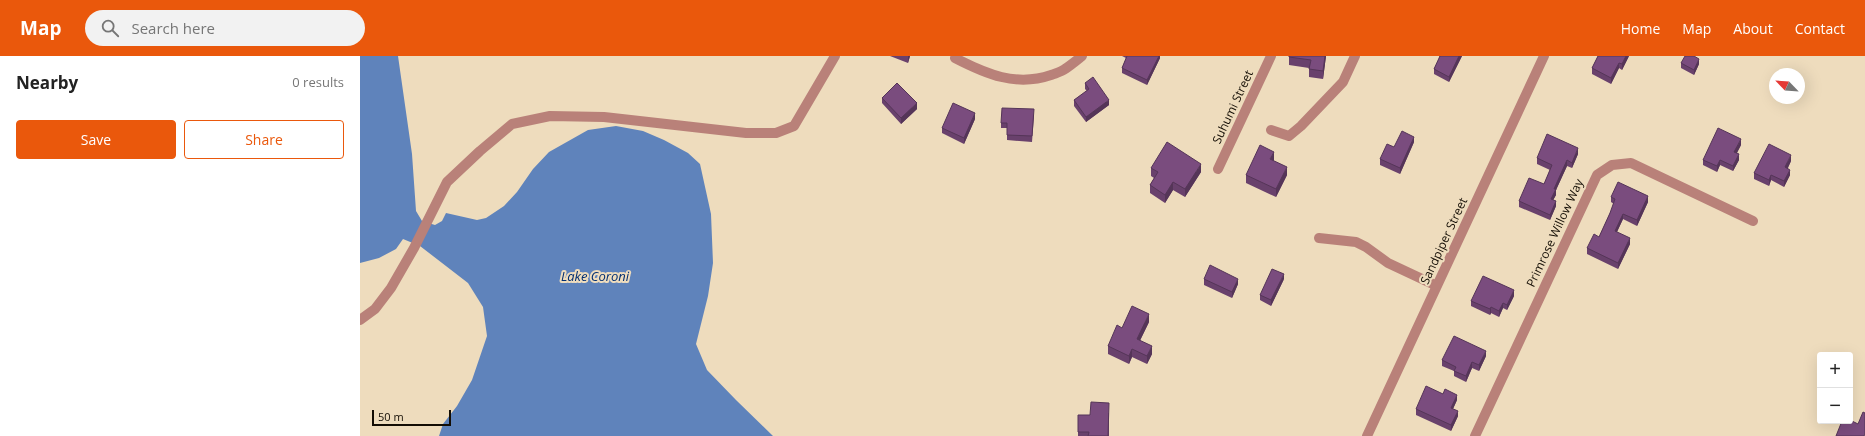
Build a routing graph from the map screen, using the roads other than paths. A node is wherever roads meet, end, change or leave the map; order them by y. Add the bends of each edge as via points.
1 (835, 56) edge
2 (1082, 56) edge
3 (1270, 56) edge
4 (1355, 56) edge
5 (1544, 56) edge
6 (954, 58) dead end
7 (1271, 130) dead end
8 (1218, 169) dead end
9 (1753, 221) dead end
10 (1319, 238) dead end
11 (1437, 286) junction
12 (360, 320) edge
13 (1367, 436) edge
14 (1475, 436) edge

1 - 12 street via 794,126 776,133 746,133 604,118 550,116 512,124 447,182 391,288 375,309
2 - 6 street via 1064,70 1042,78 1021,80 980,71
3 - 8 street, Suhumi Street
4 - 7 street via 1343,82 1301,126 1289,136
5 - 11 street, Sandpiper Street
9 - 14 street, Primrose Willow Way via 1631,163 1612,165 1597,176
10 - 11 street via 1356,242 1388,263
11 - 13 street, Sandpiper Street

